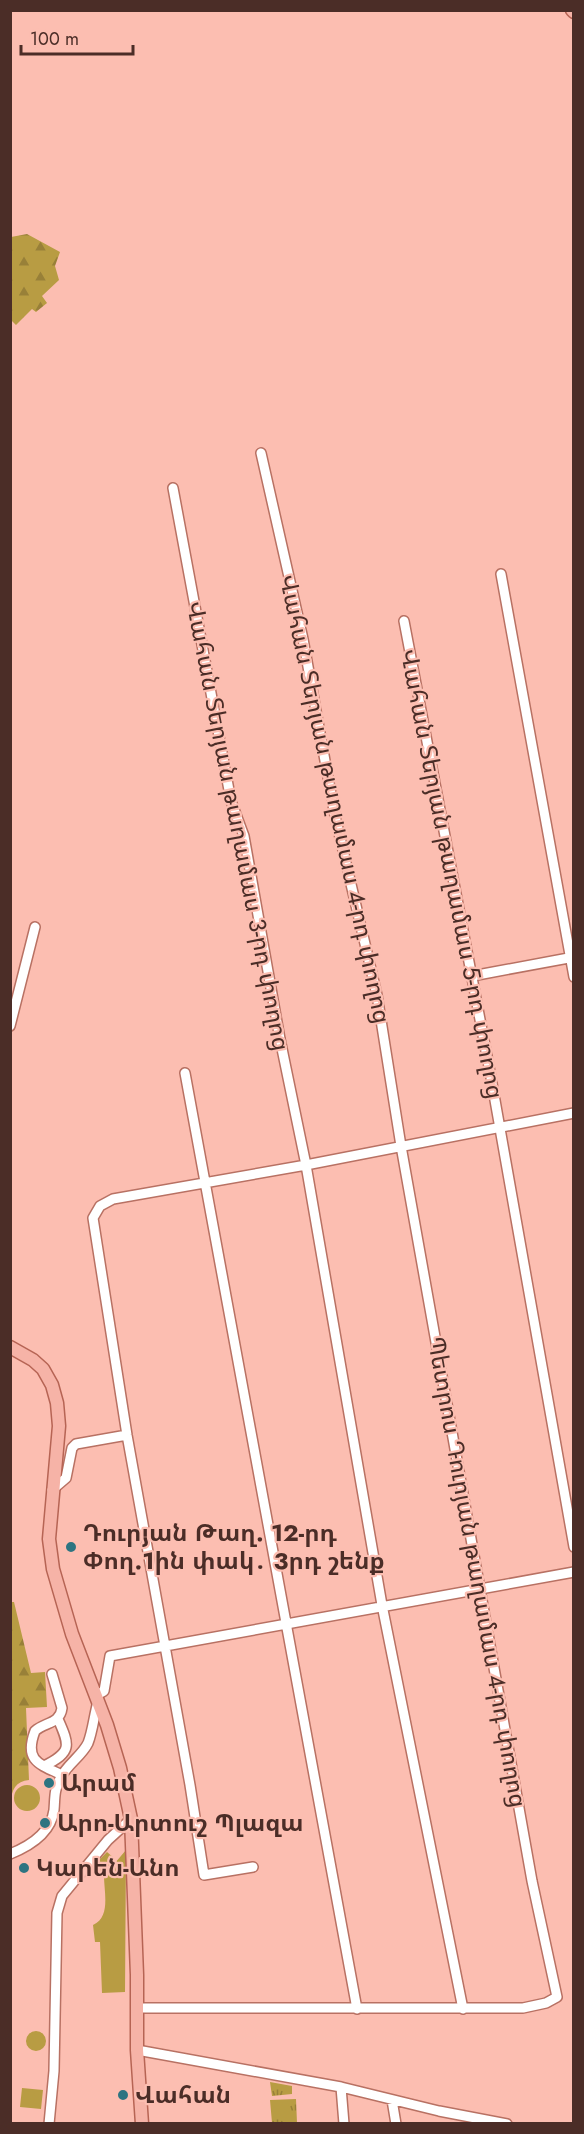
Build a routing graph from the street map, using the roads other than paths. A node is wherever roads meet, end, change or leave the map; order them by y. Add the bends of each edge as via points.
1 (261, 453) dead end
2 (173, 488) dead end
3 (501, 574) dead end
4 (404, 621) dead end
5 (35, 927) dead end
6 (572, 958) edge
7 (472, 976) junction
8 (573, 977) edge
9 (10, 1026) edge
10 (185, 1073) dead end
11 (573, 1113) edge
12 (498, 1127) junction
13 (402, 1146) junction
14 (306, 1165) junction
15 (206, 1181) junction
16 (10, 1347) edge
17 (128, 1435) junction
18 (52, 1490) junction
19 (573, 1547) edge
20 (573, 1572) edge
21 (480, 1587) junction
22 (382, 1605) junction
23 (285, 1623) junction
24 (166, 1646) junction
25 (52, 1674) dead end
26 (96, 1699) junction
27 (58, 1719) junction
28 (44, 1766) junction
29 (62, 1774) junction
30 (131, 1819) junction
31 (10, 1854) edge
32 (253, 1867) dead end
33 (137, 2008) junction
34 (463, 2009) junction
35 (357, 2010) junction
36 (137, 2050) junction
37 (341, 2087) junction
38 (140, 2094) junction
39 (392, 2100) junction
40 (49, 2124) edge
41 (135, 2124) edge
42 (142, 2124) edge
43 (344, 2124) edge
44 (396, 2124) edge
45 (507, 2124) edge

1 - 13 street, Վահան Տերյան թաղամաս 4-րդ փողոց via 298,616 335,816 377,995
2 - 14 street, Վահան Տերյան թաղամաս 3-րդ փողոց via 231,801 244,836
3 - 6 street
4 - 7 street, Վահան Տերյան թաղամաս 5-րդ փողոց
5 - 9 street
6 - 7 street
6 - 8 street
7 - 12 street, Վահան Տերյան թաղամաս 5-րդ փողոց
10 - 15 street
11 - 12 street
12 - 13 street
12 - 19 street, Վահան Տերյան թաղամաս 5-րդ փողոց
13 - 14 street
13 - 21 street, Պետրոս Դուրյան թաղամաս 4-րդ փողոց
14 - 15 street
14 - 22 street, Վահան Տերյան թաղամաս 3-րդ փողոց
15 - 17 street via 113,1199 100,1206 93,1218
15 - 23 street
16 - 18 main road via 43,1369 52,1385 59,1426
17 - 18 street via 76,1444 66,1478
17 - 24 street
18 - 26 main road via 49,1539 53,1569
20 - 21 street
21 - 22 street
21 - 34 street, Պետրոս Դուրյան թաղամաս 4-րդ փողոց via 532,1881 557,1997 523,2008
22 - 23 street
22 - 34 street, Վահան Տերյան թաղամաս 3-րդ փողոց
23 - 24 street
23 - 35 street
24 - 26 street via 110,1656 104,1691
24 - 32 street via 204,1875
25 - 27 street via 62,1708
26 - 29 street via 87,1744
26 - 30 main road via 120,1768
27 - 28 street via 67,1738 66,1750
27 - 28 street via 38,1728 31,1742 30,1753
28 - 29 street
29 - 31 street via 54,1791 49,1826 26,1848
30 - 33 main road
30 - 40 street via 108,1840 62,1896 57,1913
33 - 35 street
33 - 36 main road
34 - 35 street
36 - 37 street
36 - 38 main road
37 - 39 street
37 - 43 street
38 - 41 street
38 - 42 main road
39 - 44 street
39 - 45 street

